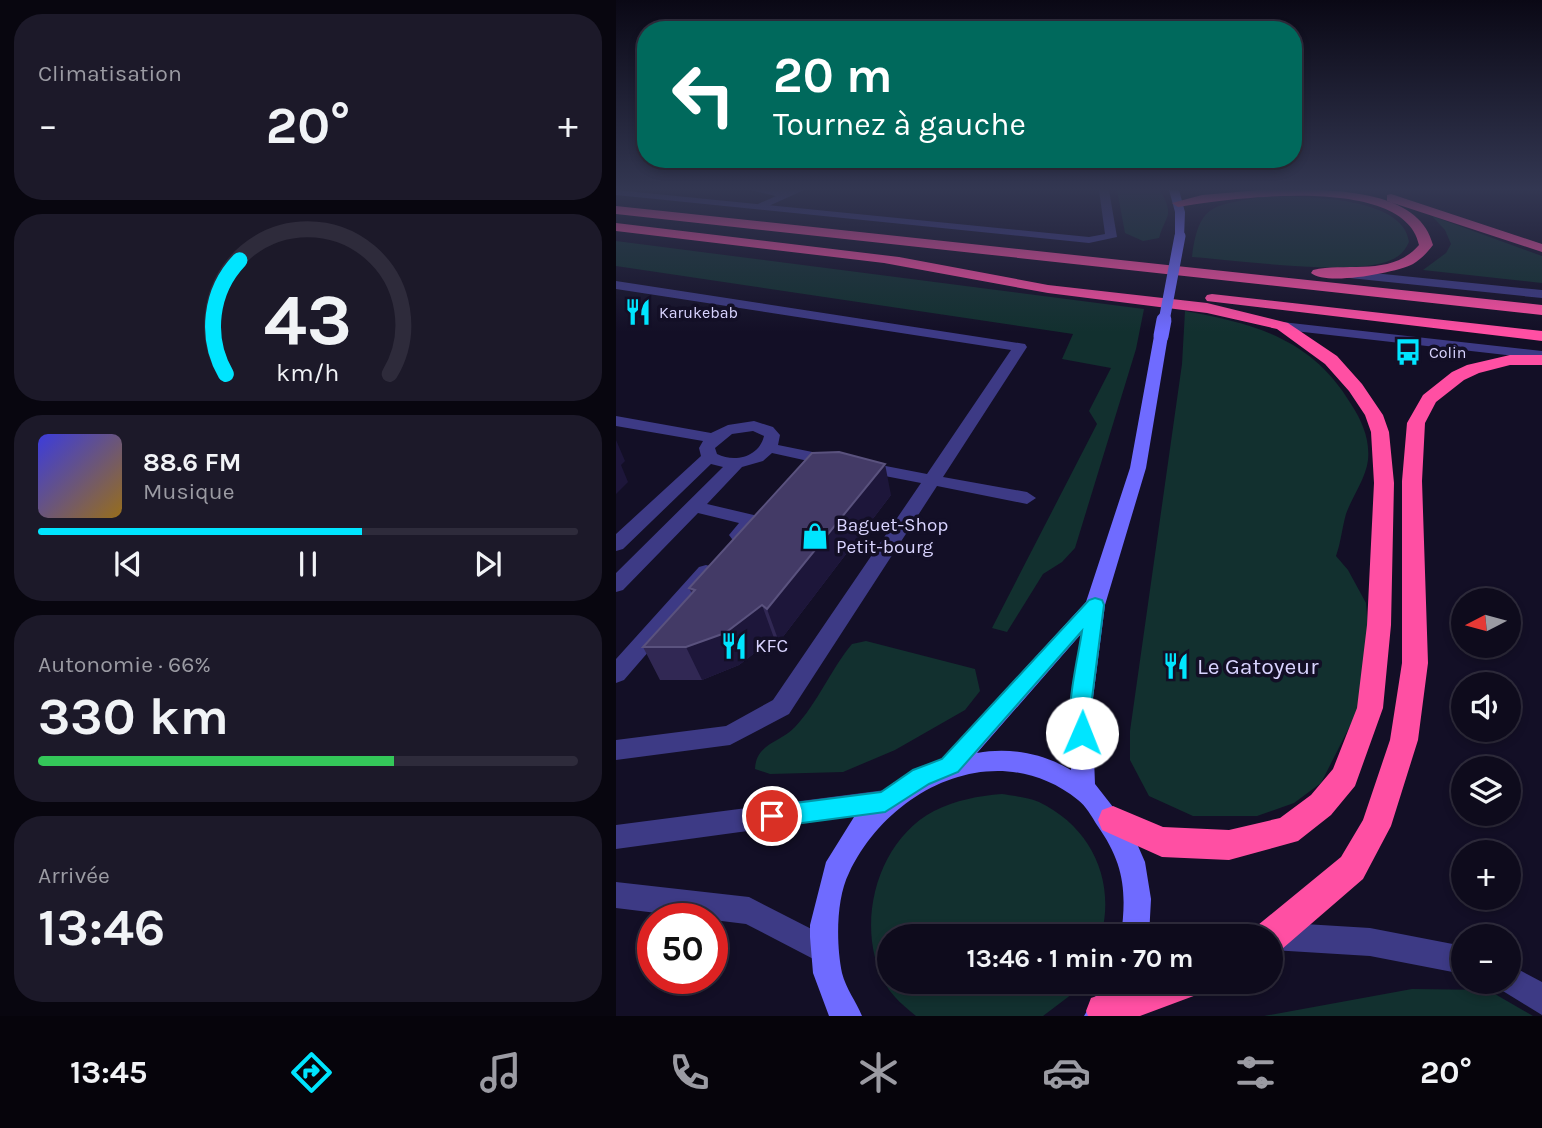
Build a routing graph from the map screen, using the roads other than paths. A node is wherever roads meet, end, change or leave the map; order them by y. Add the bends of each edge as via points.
1 (707, 237) edge
2 (881, 237) edge
3 (1064, 237) edge
4 (1110, 237) edge
5 (1180, 237) edge
6 (1424, 237) edge
7 (1511, 237) edge
8 (925, 242) junction
9 (1542, 248) edge
10 (887, 260) junction
11 (1342, 274) junction
12 (616, 285) edge
13 (1542, 294) edge
14 (1542, 310) edge
15 (1282, 326) junction
16 (1542, 336) edge
17 (1542, 358) edge
18 (616, 421) edge
19 (713, 438) junction
20 (769, 449) junction
21 (709, 457) junction
22 (736, 464) junction
23 (931, 480) junction
24 (1027, 498) dead end
25 (693, 506) junction
26 (616, 545) edge
27 (616, 584) edge
28 (1095, 605) junction
29 (616, 674) edge
30 (616, 751) edge
31 (950, 765) junction
32 (1083, 788) junction
33 (885, 801) junction
34 (1113, 820) junction
35 (622, 834) edge
36 (616, 895) edge
37 (1137, 924) edge
38 (1283, 926) edge
39 (1283, 937) edge
40 (823, 950) junction
41 (1451, 958) edge
42 (1521, 984) edge
43 (1142, 994) edge
44 (1542, 1000) edge
45 (1108, 1003) edge
46 (844, 1014) edge

1 - 10 highway
2 - 8 highway
3 - 4 street
5 - 28 main road, bridge via 1138,468
6 - 11 highway via 1426,246 1419,256 1399,265
7 - 9 highway
8 - 11 highway
8 - 14 highway
10 - 15 highway via 1048,289 1207,308
10 - 16 highway
11 - 13 street
12 - 23 street via 1020,347
15 - 17 street
15 - 34 highway via 1331,360 1356,388 1380,432 1384,484 1379,625 1370,708 1345,777 1321,805 1287,831 1229,845 1162,842
17 - 38 highway via 1510,360 1458,376 1429,399 1416,423 1412,481 1415,663 1404,740 1376,826 1352,868
18 - 19 street
19 - 20 street via 736,427 754,426 772,435
19 - 21 street via 707,448
20 - 22 street
20 - 23 street
21 - 22 street
21 - 26 street
22 - 25 street
23 - 24 street
23 - 30 street via 781,707 730,735
25 - 27 street
25 - 29 street via 752,520
28 - 31 main road
28 - 32 main road via 1081,706
31 - 32 main road via 997,759 1043,766
31 - 33 main road via 921,777
32 - 34 main road
33 - 35 street
33 - 40 main road via 856,833 833,877
34 - 37 main road via 1133,861 1140,909
36 - 40 street via 749,911
39 - 41 street via 1370,942
40 - 46 main road
42 - 44 street
43 - 45 highway

